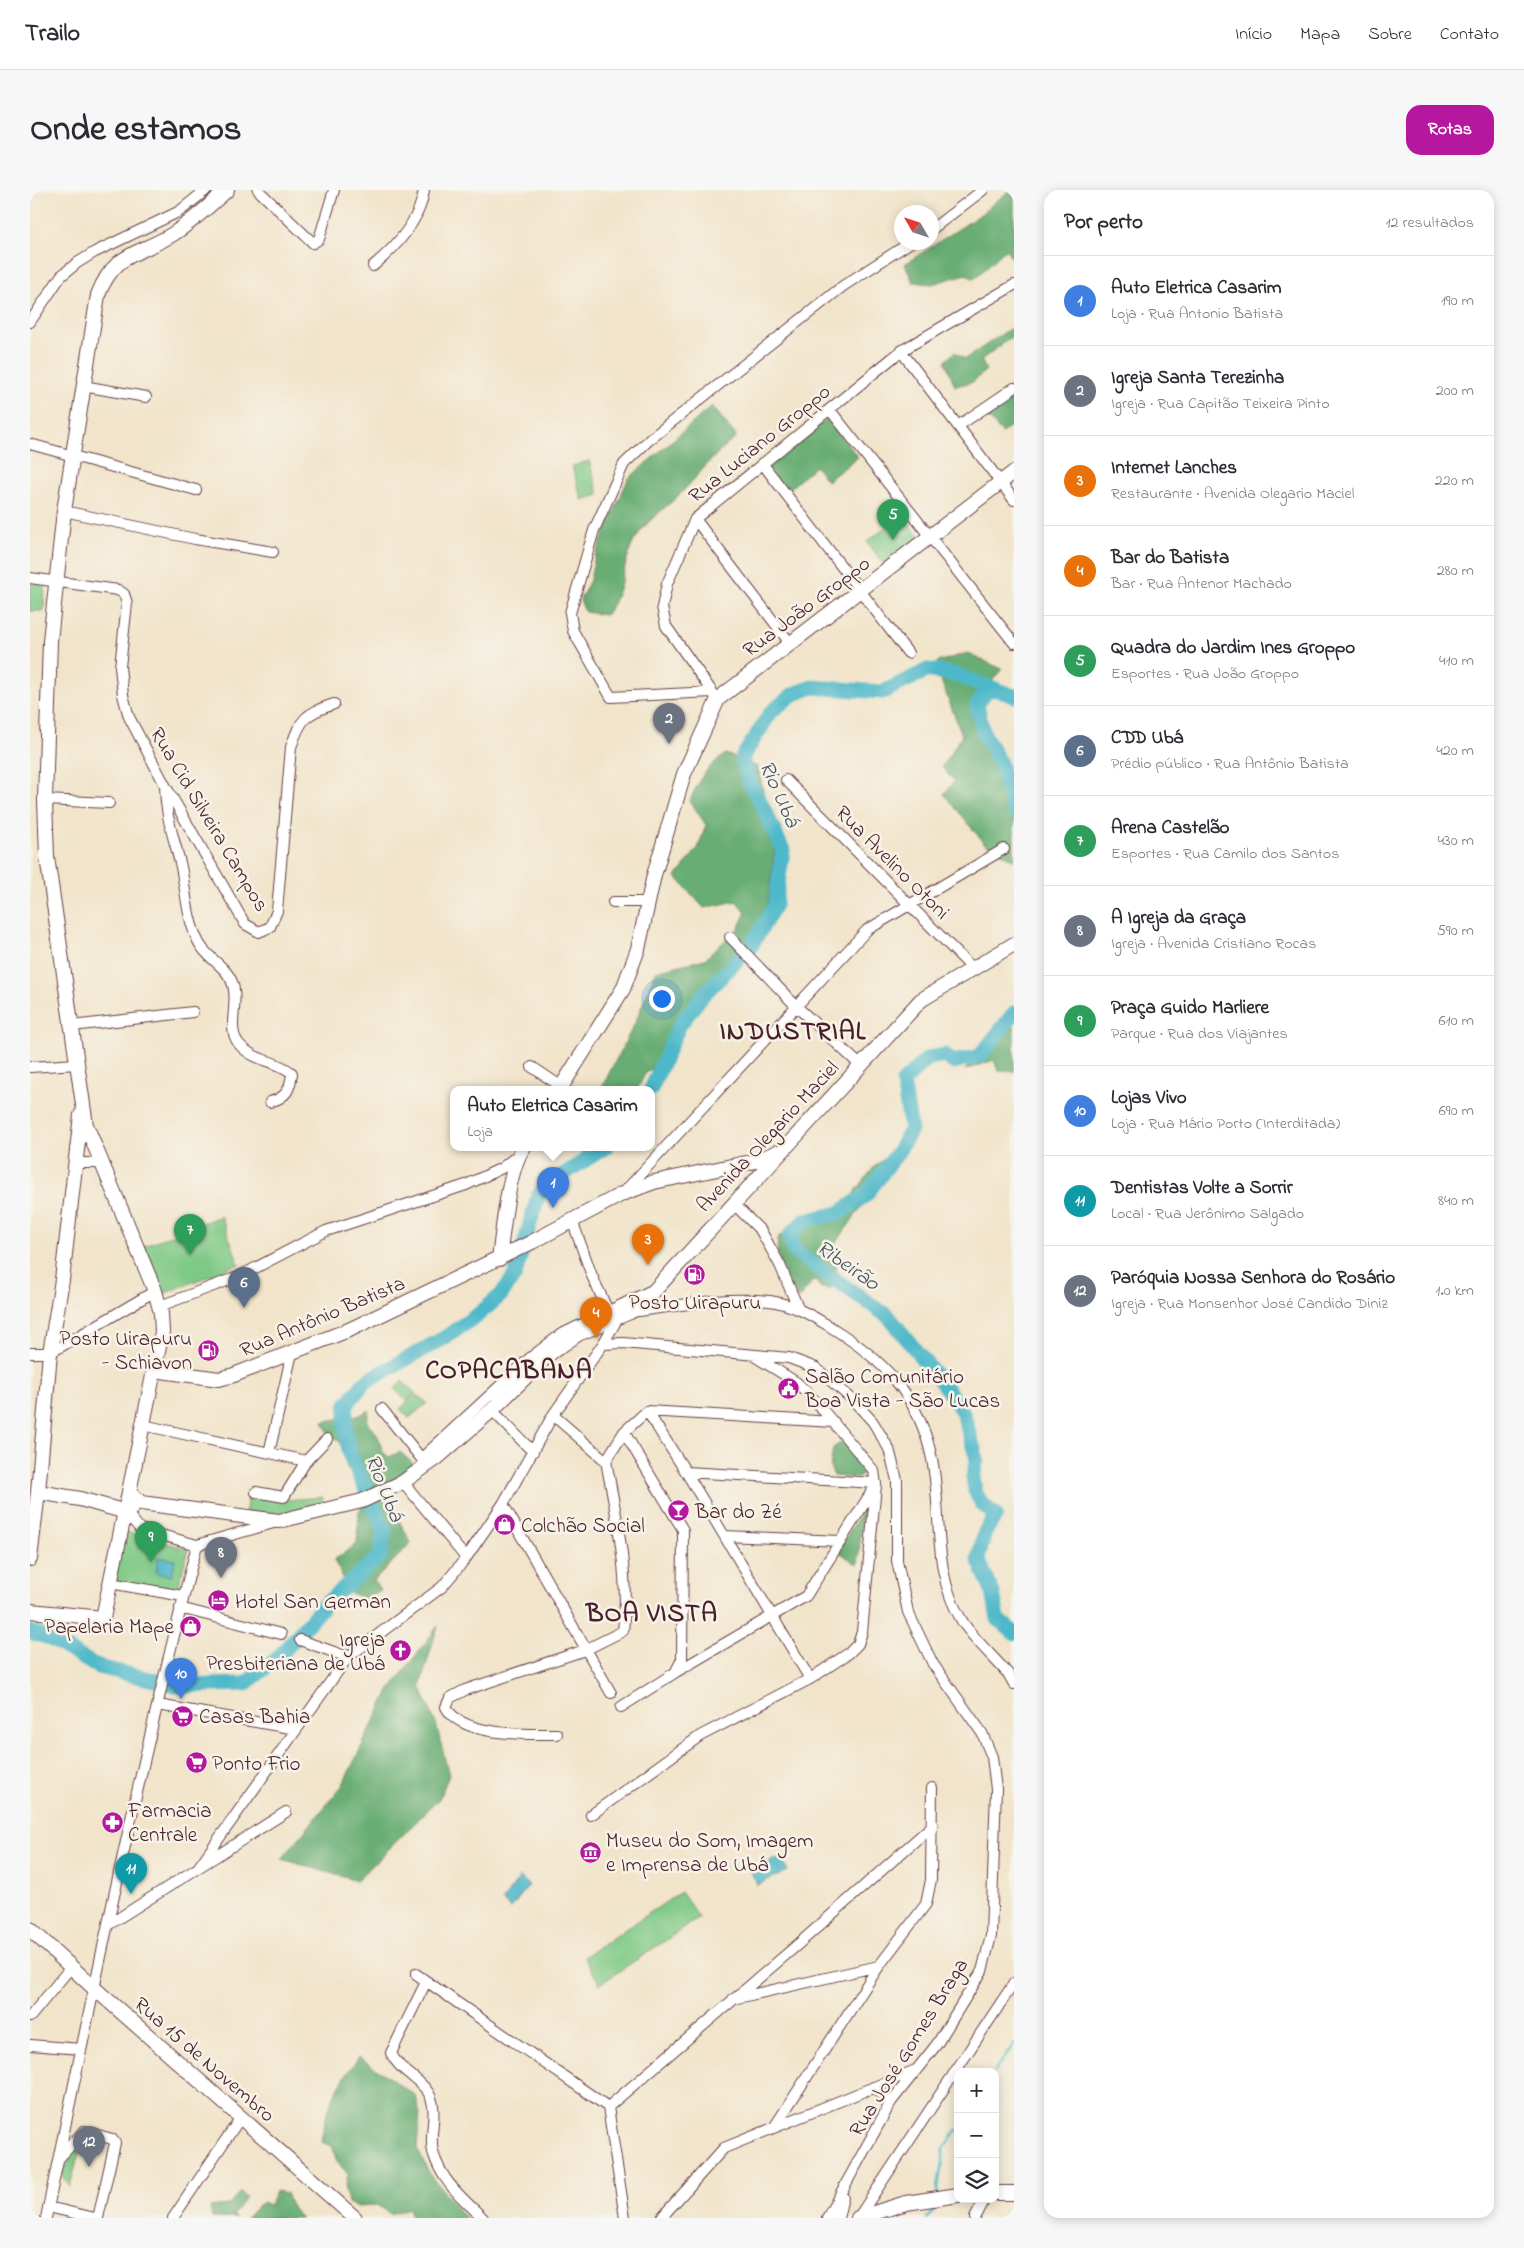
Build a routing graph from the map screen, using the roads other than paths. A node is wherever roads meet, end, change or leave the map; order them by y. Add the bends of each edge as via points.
1 (206, 190) edge
2 (228, 190) edge
3 (258, 190) edge
4 (334, 190) edge
5 (424, 190) edge
6 (983, 190) edge
7 (939, 224) edge
8 (899, 250) edge
9 (373, 266) dead end
10 (1014, 285) edge
11 (30, 322) edge
12 (901, 351) junction
13 (83, 386) junction
14 (1014, 388) edge
15 (146, 397) dead end
16 (830, 410) junction
17 (958, 426) junction
18 (30, 444) edge
19 (73, 454) junction
20 (762, 463) junction
21 (1014, 472) edge
22 (1000, 482) junction
23 (196, 490) dead end
24 (1014, 500) edge
25 (64, 511) junction
26 (695, 519) junction
27 (930, 536) junction
28 (272, 552) dead end
29 (30, 578) edge
30 (56, 581) junction
31 (861, 589) junction
32 (790, 643) junction
33 (1014, 643) edge
34 (908, 653) dead end
35 (715, 695) junction
36 (334, 704) dead end
37 (786, 780) dead end
38 (164, 785) junction
39 (45, 800) junction
40 (109, 803) dead end
41 (1004, 849) dead end
42 (614, 902) dead end
43 (648, 902) junction
44 (908, 905) junction
45 (730, 937) dead end
46 (1014, 944) edge
47 (974, 969) junction
48 (796, 1006) junction
49 (193, 1012) dead end
50 (72, 1026) junction
51 (77, 1063) junction
52 (860, 1065) junction
53 (30, 1067) edge
54 (532, 1067) dead end
55 (558, 1086) edge
56 (562, 1086) edge
57 (83, 1099) junction
58 (270, 1102) dead end
59 (782, 1150) junction
60 (521, 1151) edge
61 (75, 1163) junction
62 (103, 1163) junction
63 (735, 1166) junction
64 (646, 1168) junction
65 (654, 1182) junction
66 (745, 1191) junction
67 (622, 1194) junction
68 (733, 1202) junction
69 (572, 1220) junction
70 (504, 1256) junction
71 (656, 1289) junction
72 (155, 1291) junction
73 (160, 1306) junction
74 (798, 1308) junction
75 (617, 1317) junction
76 (603, 1344) junction
77 (623, 1344) junction
78 (30, 1353) edge
79 (50, 1353) junction
80 (292, 1353) junction
81 (754, 1356) junction
82 (154, 1370) junction
83 (382, 1408) dead end
84 (492, 1410) junction
85 (647, 1410) junction
86 (552, 1415) junction
87 (834, 1422) junction
88 (143, 1425) junction
89 (624, 1432) junction
90 (327, 1439) dead end
91 (533, 1452) junction
92 (269, 1453) junction
93 (306, 1461) junction
94 (424, 1461) junction
95 (606, 1461) junction
96 (686, 1472) junction
97 (403, 1482) junction
98 (876, 1484) junction
99 (36, 1487) edge
100 (130, 1492) junction
101 (256, 1492) dead end
102 (141, 1503) junction
103 (503, 1504) junction
104 (126, 1512) junction
105 (33, 1519) edge
106 (279, 1521) junction
107 (724, 1536) junction
108 (841, 1541) junction
109 (197, 1545) junction
110 (466, 1558) junction
111 (30, 1559) edge
112 (110, 1583) junction
113 (184, 1596) junction
114 (180, 1608) junction
115 (33, 1612) edge
116 (771, 1615) junction
117 (281, 1634) dead end
118 (300, 1640) dead end
119 (585, 1650) junction
120 (348, 1657) junction
121 (676, 1672) junction
122 (810, 1679) junction
123 (1014, 1684) edge
124 (611, 1692) dead end
125 (159, 1700) junction
126 (621, 1707) dead end
127 (296, 1729) junction
128 (557, 1734) dead end
129 (932, 1788) dead end
130 (286, 1812) dead end
131 (591, 1815) dead end
132 (933, 1825) junction
133 (198, 1868) junction
134 (108, 1925) junction
135 (30, 1929) edge
136 (879, 1966) junction
137 (71, 1967) junction
138 (416, 1974) dead end
139 (426, 1982) junction
140 (1014, 1983) edge
141 (94, 1988) junction
142 (732, 1999) junction
143 (30, 2017) edge
144 (30, 2045) edge
145 (81, 2049) junction
146 (916, 2070) junction
147 (873, 2087) junction
148 (891, 2102) junction
149 (608, 2107) junction
150 (241, 2117) junction
151 (775, 2126) junction
152 (57, 2160) junction
153 (847, 2184) junction
154 (999, 2193) edge
155 (1014, 2193) edge
156 (954, 2195) edge
157 (983, 2203) edge
158 (48, 2207) junction
159 (46, 2218) edge
160 (97, 2218) edge
161 (173, 2218) edge
162 (355, 2218) edge
163 (483, 2218) edge
164 (625, 2218) edge
165 (661, 2218) edge
166 (827, 2218) edge
167 (838, 2218) edge
168 (858, 2218) edge
169 (975, 2218) edge

1 - 11 street via 180,211 77,263 61,276
2 - 13 main road via 172,234 121,259 110,270 98,295
3 - 4 street via 313,243 319,239
5 - 9 street via 420,208 412,222
6 - 7 street
8 - 35 street via 843,286 649,440 624,464 598,522 570,613 573,631 611,697
10 - 12 street, Rua Luciano Groppo
12 - 16 street, Rua Luciano Groppo
12 - 17 street
13 - 15 street
13 - 19 main road
14 - 17 street
16 - 20 street, Rua Luciano Groppo
16 - 27 street
17 - 22 street
18 - 19 street
19 - 23 street via 98,464
19 - 25 main road
20 - 26 street, Rua Luciano Groppo
20 - 31 street
21 - 22 main road, Rua João Groppo
22 - 24 street
22 - 27 main road, Rua João Groppo
25 - 28 street
25 - 30 main road
26 - 32 street
26 - 35 street, Rua Luciano Groppo via 662,607 666,626
27 - 31 main road, Rua João Groppo
27 - 33 street
29 - 30 street
30 - 38 street, Rua Cid Silveira Campos via 118,590 124,594 127,603 120,667 123,695 129,717
30 - 39 main road via 50,641
31 - 32 main road, Rua João Groppo
31 - 34 street
32 - 35 main road, Rua João Groppo
35 - 43 main road via 684,774
36 - 38 street, Rua Cid Silveira Campos via 310,712 298,728 292,747 277,911 270,927 259,932 246,924
37 - 44 street, Rua Avelino Otoni
38 - 58 street via 166,815 198,944 230,976 233,984 236,1000 233,1031 236,1038 251,1055 275,1062 292,1073 290,1088 283,1098
39 - 40 street
39 - 50 main road via 47,857
41 - 44 street
42 - 43 street
43 - 56 main road via 638,949 623,989
44 - 47 street, Rua Avelino Otoni
44 - 48 street via 867,930
45 - 48 street
46 - 47 main road, Avenida Olegario Maciel
47 - 52 main road, Avenida Olegario Maciel via 921,1000
48 - 52 street
48 - 64 street
49 - 50 street
50 - 51 main road
51 - 53 street
51 - 57 main road
52 - 59 main road, Avenida Olegario Maciel
54 - 55 street
57 - 61 main road
57 - 62 main road via 86,1125
59 - 63 main road, Rua Antônio Batista
59 - 66 main road, Avenida Olegario Maciel
60 - 70 main road
60 - 73 street via 502,1168 466,1185 326,1231 240,1276
61 - 62 street
61 - 79 main road
62 - 72 main road
63 - 65 main road, Rua Antônio Batista
63 - 66 main road via 744,1173
64 - 65 street via 646,1179
64 - 67 street
65 - 67 main road, Rua Antônio Batista
66 - 68 main road, Avenida Olegario Maciel
67 - 69 main road, Rua Antônio Batista
68 - 71 main road, Avenida Olegario Maciel
68 - 74 street via 761,1231
69 - 70 main road, Rua Antônio Batista
69 - 75 street
70 - 80 main road, Rua Antônio Batista via 351,1329
71 - 75 street
71 - 75 main road, Avenida Olegario Maciel via 647,1299
72 - 73 main road
72 - 79 street
73 - 82 main road via 162,1332
74 - 75 street via 748,1300 708,1302
74 - 123 street via 859,1344 884,1365 906,1394 925,1432 932,1460 940,1553 951,1602 963,1622
75 - 76 street
75 - 77 street via 617,1336
75 - 84 main road, Avenida Olegario Maciel via 578,1334 549,1354
75 - 94 street via 560,1335 530,1358
76 - 77 street, Rua José Gomes Braga
76 - 86 street
77 - 81 street, Rua José Gomes Braga
78 - 79 street
79 - 99 main road
80 - 82 main road, Rua Antônio Batista via 220,1379
80 - 92 street
81 - 87 street via 796,1382
81 - 146 street, Rua José Gomes Braga via 789,1358 816,1368 854,1400 885,1442 897,1480 897,1561 908,1612 933,1664 982,1733 992,1756 996,1789 991,1936 982,1971 937,2044
82 - 88 main road
83 - 94 street
84 - 91 street
84 - 94 main road, Avenida Olegario Maciel
85 - 87 street
85 - 89 street
85 - 96 street
86 - 91 street
86 - 95 street
87 - 98 street via 874,1471
88 - 92 street
88 - 100 main road
89 - 95 street
89 - 121 street via 683,1530 682,1659
90 - 93 street
91 - 103 street
92 - 93 street
93 - 101 street via 284,1498
94 - 97 main road, Avenida Olegario Maciel
95 - 119 street via 616,1514 626,1610 623,1631
96 - 98 street
96 - 107 street
97 - 106 main road, Avenida Olegario Maciel via 362,1501
97 - 110 street
98 - 108 street
98 - 122 street via 862,1632 858,1644 850,1653
99 - 104 main road
99 - 105 main road
100 - 102 main road
100 - 104 main road
102 - 104 main road
102 - 106 main road
103 - 110 street
103 - 119 street
104 - 109 street via 140,1528
104 - 112 main road
105 - 111 main road
106 - 109 street
107 - 108 street
107 - 116 street
108 - 116 street via 806,1596
109 - 113 street
110 - 120 street via 442,1587
112 - 113 street
112 - 115 main road via 103,1618
113 - 114 street
114 - 117 street
114 - 125 street
116 - 121 street
116 - 122 street
118 - 120 street
119 - 124 street
119 - 128 street via 465,1690 450,1698 446,1707 450,1715 461,1723 485,1729
120 - 127 street
121 - 126 street
122 - 131 street via 700,1736
125 - 127 street
125 - 134 street
127 - 133 street
129 - 132 street
130 - 133 street
132 - 136 street via 931,1880 926,1904
132 - 142 street via 796,1947
133 - 134 street
134 - 141 street
135 - 137 main road, Rua 15 de Novembro
136 - 142 street
136 - 151 street
137 - 141 main road, Rua 15 de Novembro
137 - 143 street
138 - 139 street
139 - 149 street
139 - 163 street via 391,2053 395,2062 427,2091 433,2103 433,2151 451,2189
140 - 168 street
141 - 145 street
141 - 150 main road, Rua 15 de Novembro
142 - 149 street
144 - 145 street
145 - 152 street
146 - 147 street
146 - 148 street, Rua José Gomes Braga
147 - 148 street
147 - 151 street
148 - 153 street, Rua José Gomes Braga
149 - 164 street
150 - 161 street
150 - 162 main road, Rua 15 de Novembro
151 - 165 street via 724,2148
152 - 158 street
152 - 160 street via 84,2131 112,2139 115,2143
153 - 166 street
153 - 167 street
154 - 155 main road
156 - 168 main road via 929,2198
157 - 169 street
158 - 159 street
158 - 160 street

